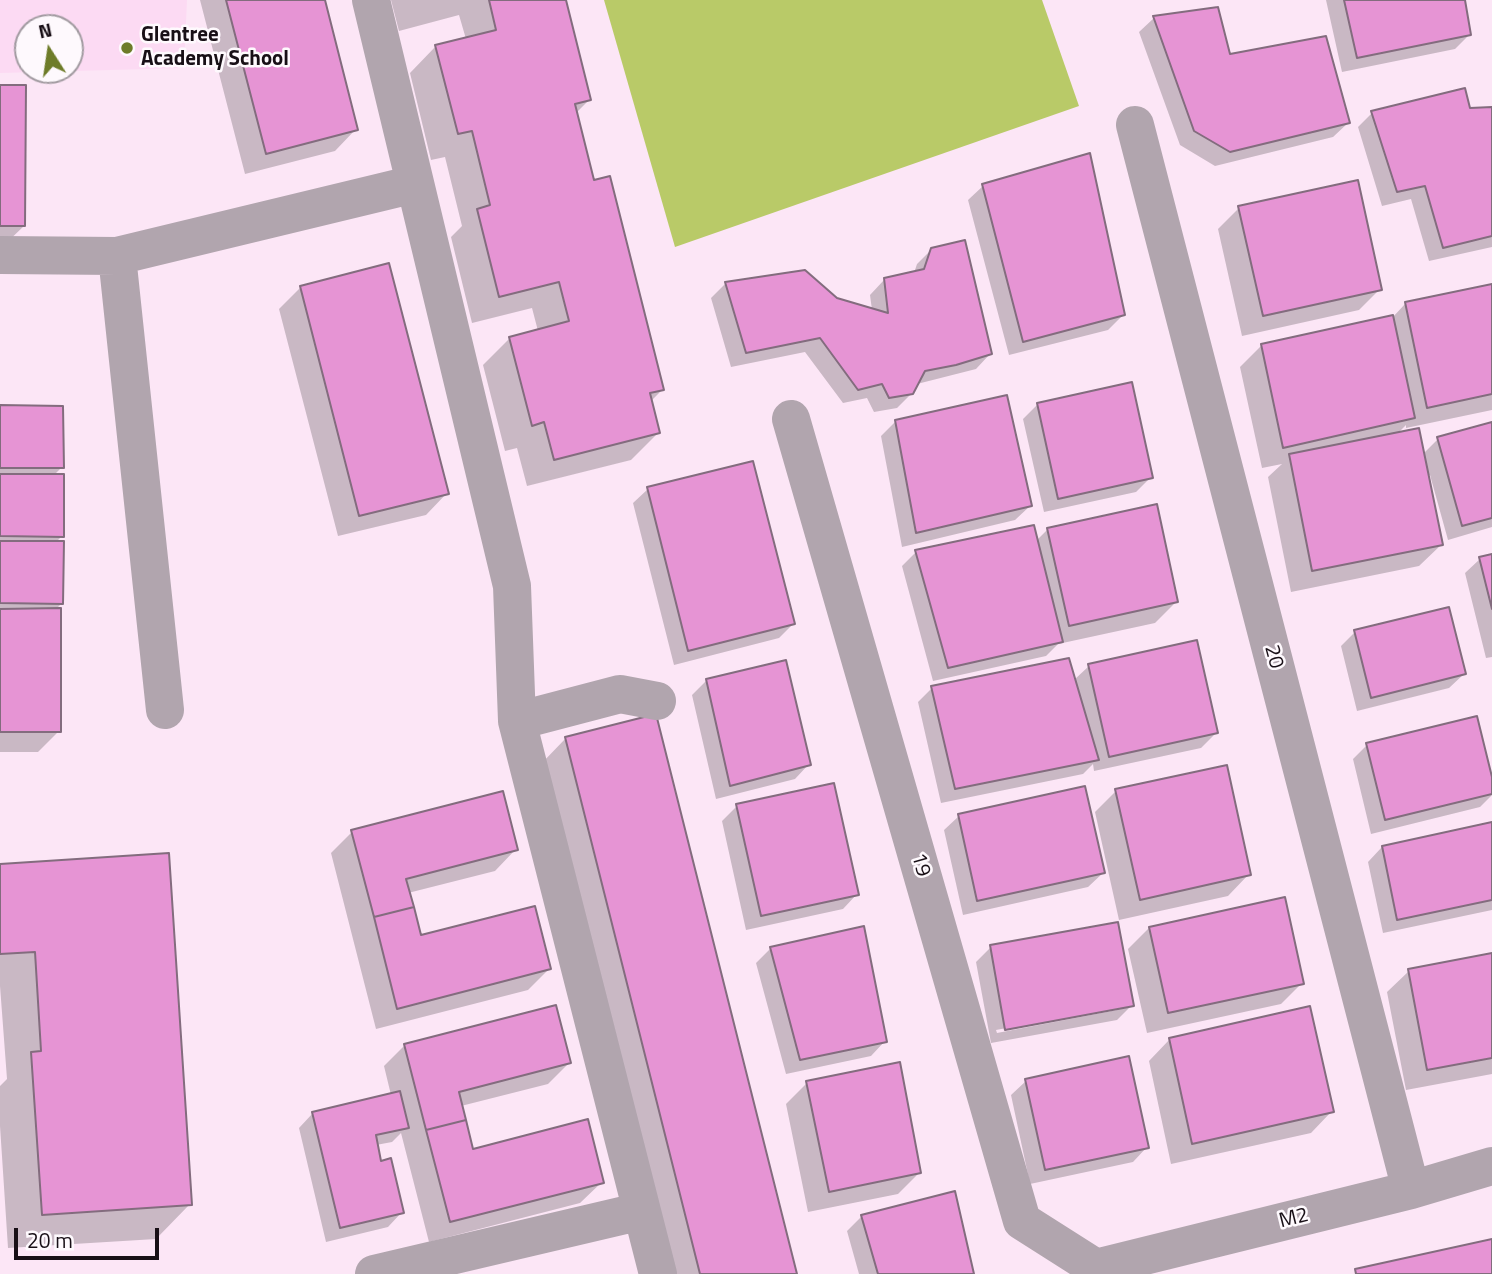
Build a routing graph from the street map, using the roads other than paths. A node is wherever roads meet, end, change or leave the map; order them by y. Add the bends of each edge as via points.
1 (371, 0) edge
2 (1135, 125) dead end
3 (415, 184) junction
4 (0, 255) edge
5 (117, 256) junction
6 (791, 419) dead end
7 (657, 701) dead end
8 (165, 710) dead end
9 (517, 721) junction
10 (1492, 1166) edge
11 (1411, 1189) junction
12 (642, 1211) junction
13 (1096, 1271) edge
14 (374, 1274) edge
15 (658, 1274) edge

1 - 3 street
2 - 11 street, 20
3 - 5 street
3 - 9 street via 512,586
4 - 5 street
5 - 8 street
6 - 13 street, 19 via 1022,1221
7 - 9 street via 620,694
9 - 12 street
10 - 11 street, M2
11 - 13 street, M2
12 - 14 street
12 - 15 street

